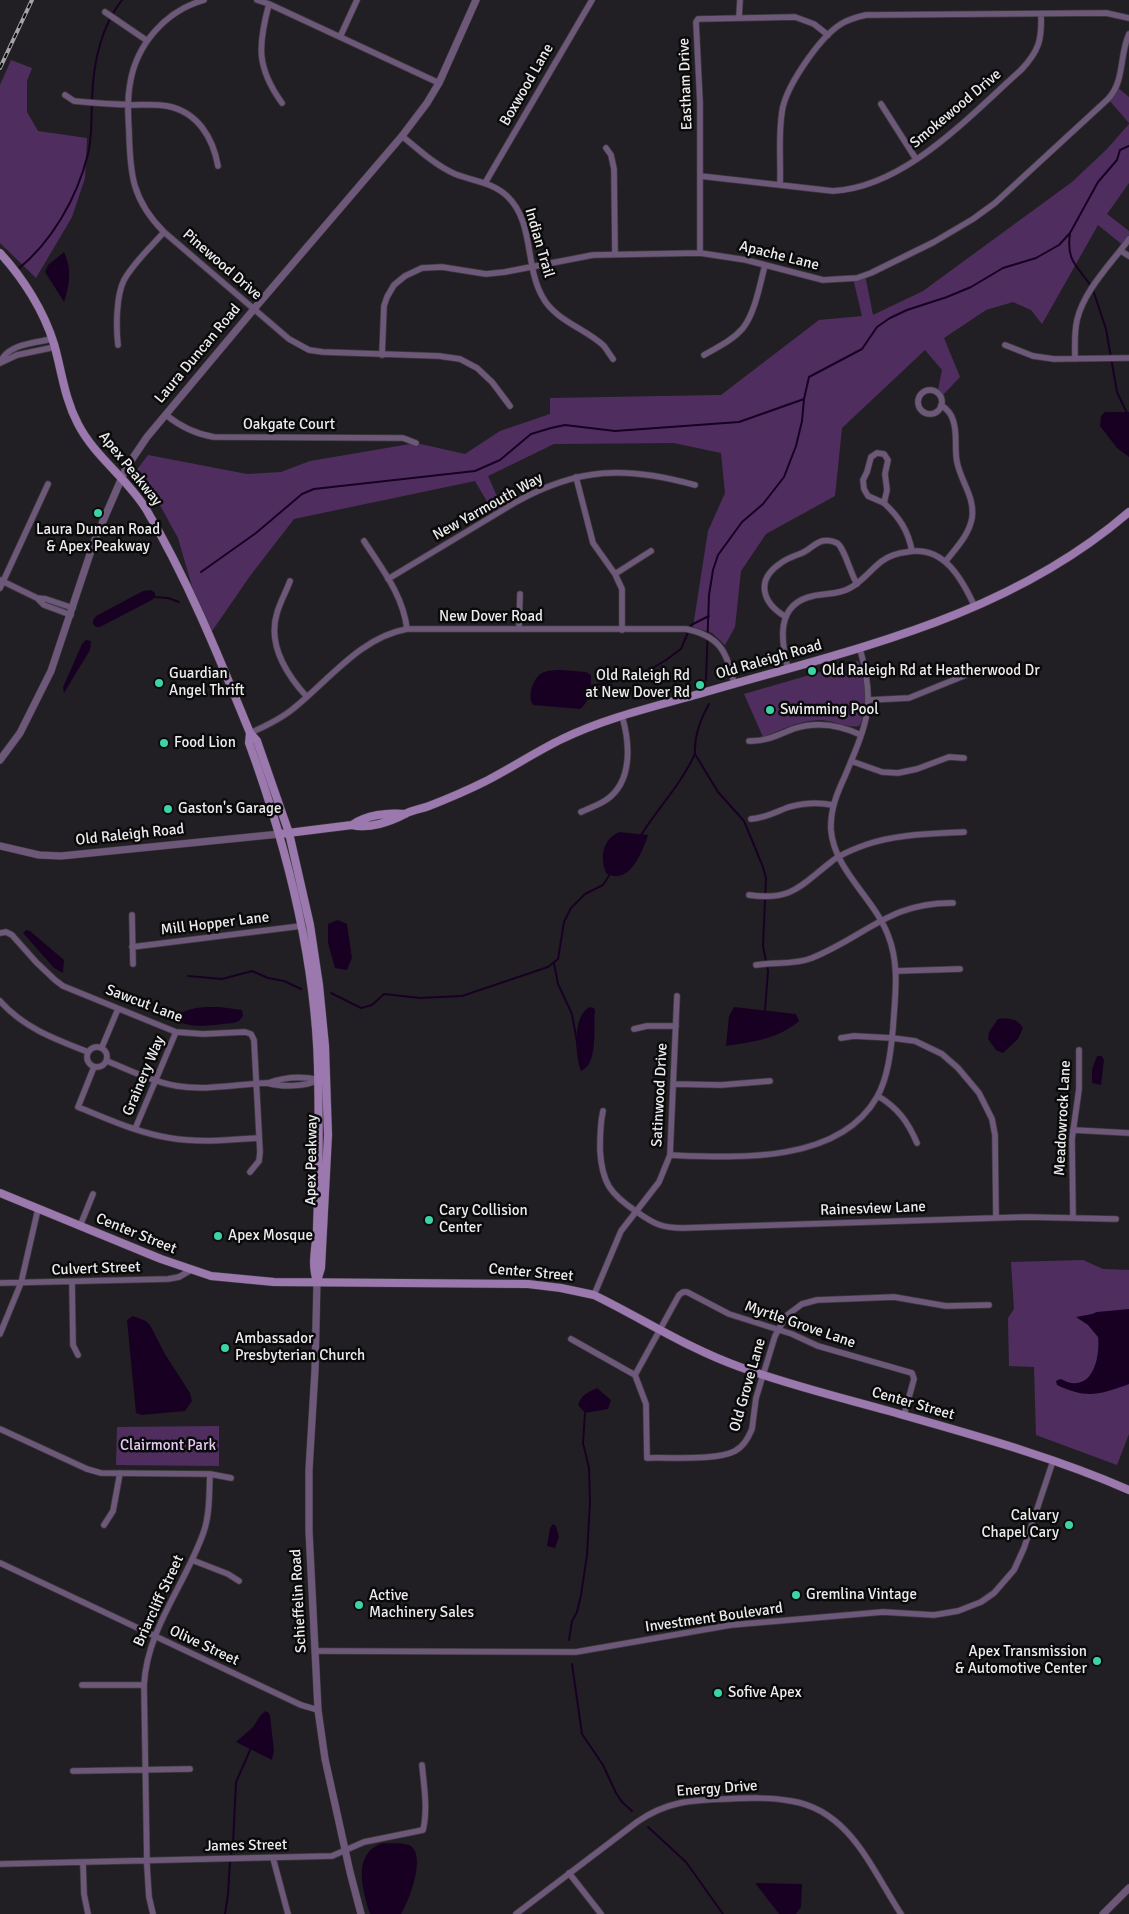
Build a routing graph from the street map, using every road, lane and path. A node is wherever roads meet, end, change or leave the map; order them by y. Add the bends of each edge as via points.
1 (204, 0) edge
2 (257, 0) edge
3 (357, 0) edge
4 (476, 0) edge
5 (592, 0) edge
6 (740, 0) edge
7 (198, 1) edge
8 (270, 4) junction
9 (105, 12) dead end
10 (1042, 14) junction
11 (739, 17) junction
12 (1129, 18) edge
13 (1129, 34) edge
14 (828, 35) junction
15 (340, 37) junction
16 (146, 40) junction
17 (439, 83) junction
18 (65, 95) dead end
19 (282, 103) dead end
20 (881, 104) dead end
21 (128, 105) junction
22 (402, 136) junction
23 (606, 148) dead end
24 (916, 159) junction
25 (218, 166) dead end
26 (700, 176) junction
27 (485, 183) junction
28 (780, 186) junction
29 (164, 232) junction
30 (1129, 239) edge
31 (1121, 251) junction
32 (0, 253) edge
33 (700, 253) junction
34 (615, 254) junction
35 (1129, 256) edge
36 (765, 266) junction
37 (532, 267) junction
38 (254, 309) junction
39 (53, 343) junction
40 (1005, 344) dead end
41 (118, 345) dead end
42 (382, 354) junction
43 (704, 355) dead end
44 (1129, 358) edge
45 (613, 359) dead end
46 (1075, 359) junction
47 (0, 363) edge
48 (941, 405) junction
49 (510, 406) dead end
50 (166, 415) junction
51 (416, 443) dead end
52 (576, 477) junction
53 (122, 478) junction
54 (48, 484) dead end
55 (695, 485) dead end
56 (884, 503) junction
57 (1129, 512) edge
58 (364, 541) dead end
59 (651, 551) dead end
60 (912, 551) junction
61 (946, 561) junction
62 (616, 574) junction
63 (388, 579) junction
64 (2, 581) edge
65 (290, 581) dead end
66 (857, 584) junction
67 (0, 588) edge
68 (520, 594) dead end
69 (975, 607) junction
70 (72, 612) junction
71 (786, 617) junction
72 (407, 629) junction
73 (519, 629) junction
74 (622, 630) junction
75 (860, 649) junction
76 (788, 668) junction
77 (966, 675) dead end
78 (734, 683) junction
79 (307, 697) junction
80 (869, 700) junction
81 (622, 716) junction
82 (250, 733) junction
83 (862, 735) junction
84 (749, 741) dead end
85 (964, 758) dead end
86 (0, 760) edge
87 (851, 762) junction
88 (833, 805) junction
89 (581, 812) dead end
90 (751, 819) dead end
91 (964, 832) dead end
92 (289, 833) junction
93 (280, 834) junction
94 (0, 846) edge
95 (839, 857) junction
96 (749, 895) dead end
97 (953, 903) dead end
98 (132, 915) dead end
99 (881, 920) junction
100 (301, 926) junction
101 (0, 933) edge
102 (132, 946) junction
103 (133, 964) dead end
104 (756, 965) dead end
105 (960, 969) dead end
106 (896, 971) junction
107 (677, 996) dead end
108 (0, 1000) edge
109 (118, 1009) junction
110 (676, 1026) junction
111 (634, 1029) dead end
112 (176, 1032) junction
113 (841, 1038) dead end
114 (892, 1038) junction
115 (102, 1047) junction
116 (1079, 1050) dead end
117 (88, 1052) junction
118 (107, 1061) junction
119 (94, 1067) junction
120 (156, 1080) junction
121 (318, 1080) junction
122 (327, 1080) junction
123 (770, 1081) dead end
124 (256, 1084) junction
125 (674, 1084) junction
126 (878, 1096) junction
127 (603, 1111) dead end
128 (135, 1129) junction
129 (1073, 1130) junction
130 (1129, 1133) edge
131 (259, 1138) junction
132 (918, 1143) dead end
133 (670, 1155) junction
134 (250, 1172) dead end
135 (0, 1192) edge
136 (93, 1194) dead end
137 (38, 1209) junction
138 (635, 1211) junction
139 (996, 1218) junction
140 (1072, 1218) junction
141 (1116, 1219) dead end
142 (80, 1226) junction
143 (191, 1270) junction
144 (316, 1281) junction
145 (72, 1282) junction
146 (0, 1283) edge
147 (21, 1283) junction
148 (594, 1295) junction
149 (989, 1305) dead end
150 (660, 1329) junction
151 (778, 1329) junction
152 (0, 1334) edge
153 (571, 1340) dead end
154 (78, 1355) dead end
155 (635, 1375) junction
156 (763, 1375) junction
157 (904, 1416) junction
158 (0, 1429) edge
159 (1053, 1461) junction
160 (120, 1473) junction
161 (210, 1474) junction
162 (231, 1478) dead end
163 (1129, 1490) edge
164 (104, 1525) dead end
165 (192, 1560) junction
166 (0, 1563) edge
167 (240, 1582) dead end
168 (154, 1636) junction
169 (316, 1651) junction
170 (82, 1685) dead end
171 (144, 1685) junction
172 (318, 1710) junction
173 (422, 1765) dead end
174 (190, 1769) dead end
175 (146, 1770) junction
176 (73, 1771) dead end
177 (345, 1850) junction
178 (273, 1858) junction
179 (147, 1860) junction
180 (83, 1863) junction
181 (0, 1864) edge
182 (569, 1873) junction
183 (1129, 1888) edge
184 (88, 1914) edge
185 (153, 1914) edge
186 (288, 1914) edge
187 (361, 1914) edge
188 (516, 1914) edge
189 (601, 1914) edge
190 (901, 1914) edge
191 (1103, 1914) edge

1 - 7 street, Pinewood Drive
2 - 8 street
3 - 15 street
4 - 17 street, Laura Duncan Road
5 - 27 street, Boxwood Lane
6 - 11 street
7 - 16 street, Pinewood Drive via 170,17
8 - 15 street
8 - 19 street via 261,50 269,82
9 - 16 street
10 - 12 street via 1106,13
10 - 14 street via 866,15 847,20
10 - 24 street, Smokewood Drive via 1039,45 1031,60 949,135
11 - 14 street, Eastham Drive via 795,17 814,24
11 - 26 street, Eastham Drive via 703,17 696,22
13 - 36 street, Apache Lane via 1114,93 974,219 885,268 857,278 823,280
14 - 28 street via 793,80 784,101
15 - 17 street
16 - 21 street, Pinewood Drive via 134,67
17 - 22 street, Laura Duncan Road
18 - 21 street via 74,101
20 - 24 street
21 - 25 street via 166,106 192,118 208,135
21 - 29 street, Pinewood Drive via 130,168 134,188 143,208
22 - 27 street, Indian Trail via 444,168
22 - 38 street, Laura Duncan Road
23 - 34 street via 614,169
24 - 28 street, Smokewood Drive via 852,190 833,192
26 - 28 street, Smokewood Drive
26 - 33 street, Eastham Drive
27 - 37 street, Indian Trail via 498,188 518,210
29 - 38 street, Pinewood Drive
29 - 41 street via 128,274 122,286 116,332
30 - 31 street
31 - 35 street
31 - 46 street via 1079,313
32 - 39 main road, Apex Peakway via 36,303
33 - 34 street, Apache Lane
33 - 36 street, Apache Lane
34 - 37 street, Apache Lane
36 - 43 street via 744,328
37 - 42 street, Apache Lane via 486,274 432,266 413,271 394,285 387,297
37 - 45 street, Indian Trail via 541,296 548,306 604,346
38 - 42 street, Pinewood Drive via 288,339 309,350
38 - 50 street, Laura Duncan Road
39 - 47 street via 10,350 2,356
39 - 53 main road, Apex Peakway via 62,385 79,426 102,458
40 - 46 street via 1039,357
42 - 49 street, Pinewood Drive via 460,359 487,377
44 - 46 street
48 - 48 street via 940,396 934,391 927,390 919,398 918,405 926,413 936,411
48 - 61 street via 952,418 957,464 970,496 972,512 966,534
50 - 51 street, Oakgate Court via 194,433 214,437 404,438
50 - 53 street, Laura Duncan Road via 140,446
52 - 55 street, New Yarmouth Way via 630,472
52 - 62 street via 593,543
52 - 63 street, New Yarmouth Way via 534,492
53 - 70 street, Laura Duncan Road via 94,542
53 - 82 main road, Apex Peakway via 145,507 181,574 205,622
54 - 64 street
56 - 56 street via 888,490 885,474 888,460 884,454 876,453 870,457 863,485 868,496
56 - 60 street via 905,528
57 - 69 main road, Old Raleigh Road via 1069,558
58 - 63 street
59 - 62 street
60 - 61 street via 930,553
60 - 66 street via 883,560
61 - 69 street via 965,585
62 - 74 street via 622,589
63 - 72 street via 399,596
64 - 67 street
64 - 70 street
65 - 79 street via 276,615 276,642 284,667
66 - 71 street via 837,593 806,598
66 - 71 street via 840,545 827,540 818,543 781,562 768,576 764,589 767,601
68 - 73 street
69 - 75 main road, Old Raleigh Road via 936,624
70 - 86 street, Laura Duncan Road via 45,684 20,733
71 - 76 street via 781,636
72 - 73 street, New Dover Road
72 - 79 street, New Dover Road via 382,636 362,649
73 - 74 street, New Dover Road
74 - 78 street, New Dover Road via 686,629 704,634 723,649
75 - 76 main road, Old Raleigh Road
75 - 80 street
76 - 78 main road, Old Raleigh Road
77 - 80 street via 909,698
78 - 81 main road, Old Raleigh Road
79 - 82 street, New Dover Road via 281,718
80 - 83 street
81 - 89 street via 627,736 624,777 606,800
81 - 92 main road, Old Raleigh Road via 562,739 485,782 437,803 405,814
82 - 92 main road, Apex Peakway via 257,741
82 - 93 main road, Apex Peakway via 249,743
83 - 84 street via 820,724 796,728 761,742
83 - 87 street
85 - 87 street via 949,757 898,773 882,772
87 - 88 street
88 - 90 street via 804,804
88 - 95 street via 831,829
91 - 95 street via 885,839
92 - 93 main road, Old Raleigh Road
92 - 122 main road, Apex Peakway via 316,956
93 - 94 street, Old Raleigh Road via 61,856
93 - 100 main road, Apex Peakway
95 - 96 street via 791,892 769,897
95 - 99 street
97 - 99 street via 917,906
98 - 102 street
99 - 104 street via 812,958
99 - 106 street via 893,949
100 - 102 street, Mill Hopper Lane
100 - 121 main road, Apex Peakway via 315,1026
101 - 109 street, Sawcut Lane via 12,935 54,980
102 - 103 street
105 - 106 street
106 - 114 street
107 - 110 street, Satinwood Drive
108 - 117 street via 31,1027
109 - 112 street, Sawcut Lane
109 - 115 street
110 - 111 street
110 - 125 street, Satinwood Drive
112 - 120 street, Grainery Way
112 - 124 street, Sawcut Lane via 251,1034
113 - 114 street
114 - 126 street via 887,1070
114 - 139 street via 915,1041 942,1054 958,1068 987,1106 995,1135
115 - 117 street via 96,1046
115 - 118 street via 107,1052
116 - 129 street, Meadowrock Lane via 1079,1089
117 - 119 street via 88,1060
118 - 119 street
118 - 120 street
119 - 128 street via 78,1108
120 - 124 street via 190,1087
120 - 128 street, Grainery Way
121 - 122 street
121 - 124 street via 311,1084
121 - 144 main road, Apex Peakway
122 - 144 main road, Apex Peakway via 327,1174 321,1268
123 - 125 street
124 - 131 street, Sawcut Lane
125 - 133 street, Satinwood Drive
126 - 132 street via 904,1118
126 - 133 street via 849,1129 817,1144 746,1157
127 - 138 street, Rainesview Lane via 600,1140 604,1178 614,1195
128 - 131 street via 183,1140
129 - 130 street
129 - 140 street, Meadowrock Lane
131 - 134 street, Sawcut Lane via 259,1161
133 - 138 street, Satinwood Drive via 658,1182
135 - 137 main road, Center Street
136 - 142 street
137 - 142 main road, Center Street
137 - 147 street
138 - 139 street, Rainesview Lane via 669,1228
138 - 148 street, Satinwood Drive via 616,1242
139 - 140 street, Rainesview Lane
140 - 141 street, Rainesview Lane
142 - 143 main road, Center Street
143 - 144 main road, Center Street via 240,1280
143 - 145 street, Culvert Street via 168,1279
144 - 148 main road, Center Street via 528,1284
144 - 169 street, Schieffelin Road via 309,1470
145 - 147 street, Culvert Street
145 - 154 street via 73,1345
146 - 147 street, Culvert Street
147 - 152 street
148 - 150 main road, Center Street
149 - 151 street, Old Grove Lane via 946,1306 894,1297 817,1300 793,1310
150 - 151 street, Myrtle Grove Lane via 683,1292 728,1314
150 - 155 street
150 - 156 main road, Center Street via 711,1355
151 - 156 street, Old Grove Lane
151 - 157 street, Myrtle Grove Lane via 818,1346 912,1373 914,1379
153 - 155 street
155 - 156 street, Old Grove Lane via 646,1404 648,1458 722,1455 740,1447 752,1429
156 - 157 main road, Center Street
157 - 159 main road, Center Street
158 - 160 street via 87,1470
159 - 163 main road, Center Street
159 - 169 street, Investment Boulevard via 1014,1570 994,1593 958,1611 934,1615 883,1612 731,1626 576,1652
160 - 161 street
160 - 164 street via 113,1511
161 - 162 street
161 - 165 street, Briarcliff Street via 206,1525
165 - 167 street
165 - 168 street, Briarcliff Street
166 - 168 street, Olive Street
168 - 171 street, Briarcliff Street via 145,1666
168 - 172 street, Olive Street
169 - 172 street, Schieffelin Road
170 - 171 street
171 - 175 street, Briarcliff Street
172 - 177 street, Schieffelin Road
173 - 177 street, James Street via 426,1820 423,1830 364,1842
174 - 175 street
175 - 176 street
175 - 179 street, Briarcliff Street
177 - 178 street, James Street via 332,1856
177 - 187 street, Schieffelin Road
178 - 179 street, James Street
178 - 186 street
179 - 180 street, James Street
179 - 185 street, Briarcliff Street
180 - 181 street, James Street
180 - 184 street
182 - 188 street, Energy Drive
182 - 189 street
182 - 190 street, Energy Drive via 655,1810 695,1800 787,1800 824,1812 842,1826
183 - 191 street

